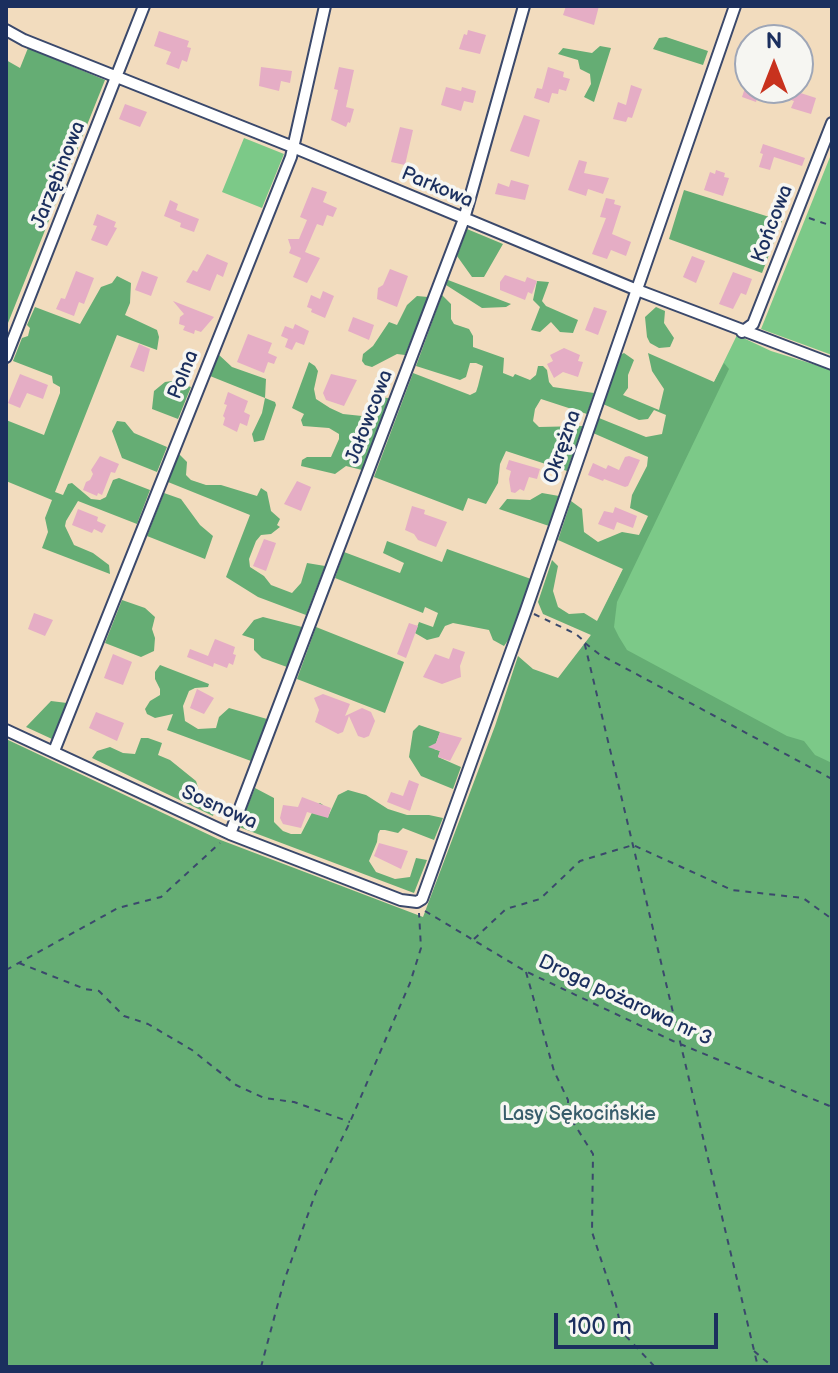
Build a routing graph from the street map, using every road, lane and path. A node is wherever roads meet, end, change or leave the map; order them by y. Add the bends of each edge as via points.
1 (144, 6) edge
2 (325, 6) edge
3 (524, 6) edge
4 (735, 6) edge
5 (6, 30) edge
6 (118, 78) junction
7 (832, 123) edge
8 (293, 147) junction
9 (809, 218) dead end
10 (464, 219) junction
11 (832, 226) edge
12 (637, 290) junction
13 (742, 332) junction
14 (6, 357) edge
15 (832, 364) edge
16 (526, 610) junction
17 (584, 641) junction
18 (6, 730) edge
19 (54, 751) junction
20 (832, 779) edge
21 (230, 834) junction
22 (633, 845) junction
23 (420, 903) junction
24 (832, 919) edge
25 (473, 940) junction
26 (19, 963) junction
27 (6, 970) edge
28 (525, 971) junction
29 (682, 1045) junction
30 (832, 1107) edge
31 (350, 1122) junction
32 (754, 1350) junction
33 (261, 1367) edge
34 (655, 1367) edge
35 (758, 1367) edge
36 (773, 1367) edge

1 - 6 street, Jarzębinowa
2 - 8 street, Polna
3 - 10 street, Jałowcowa
4 - 12 street, Okrężna
5 - 6 street, Parkowa
6 - 8 street, Parkowa
6 - 14 street, Jarzębinowa
7 - 13 street, Końcowa via 753,324
8 - 10 street, Parkowa
8 - 19 street, Polna
9 - 11 path
10 - 12 street, Parkowa
10 - 21 street, Jałowcowa
12 - 13 street, Parkowa
12 - 16 street, Okrężna
13 - 15 street, Parkowa
16 - 17 path
16 - 23 street, Okrężna
17 - 20 path via 599,654
17 - 22 path
18 - 19 street, Sosnowa
19 - 21 street, Sosnowa
21 - 23 street, Sosnowa
21 - 26 path via 161,897 118,908
22 - 24 path via 732,890 803,898
22 - 25 path via 580,861 540,899 506,909
22 - 29 path
23 - 25 path, Droga pożarowa nr 3
23 - 31 path via 421,948 410,983
25 - 28 path, Droga pożarowa nr 3
26 - 27 path
26 - 31 path via 99,991 124,1016 192,1050 236,1085
28 - 29 path, Droga pożarowa nr 3
28 - 34 path via 554,1071 568,1100 568,1114 593,1154 592,1232 622,1332
29 - 30 path, Droga pożarowa nr 3
29 - 32 path
31 - 33 path via 316,1192
32 - 35 path
32 - 36 path

